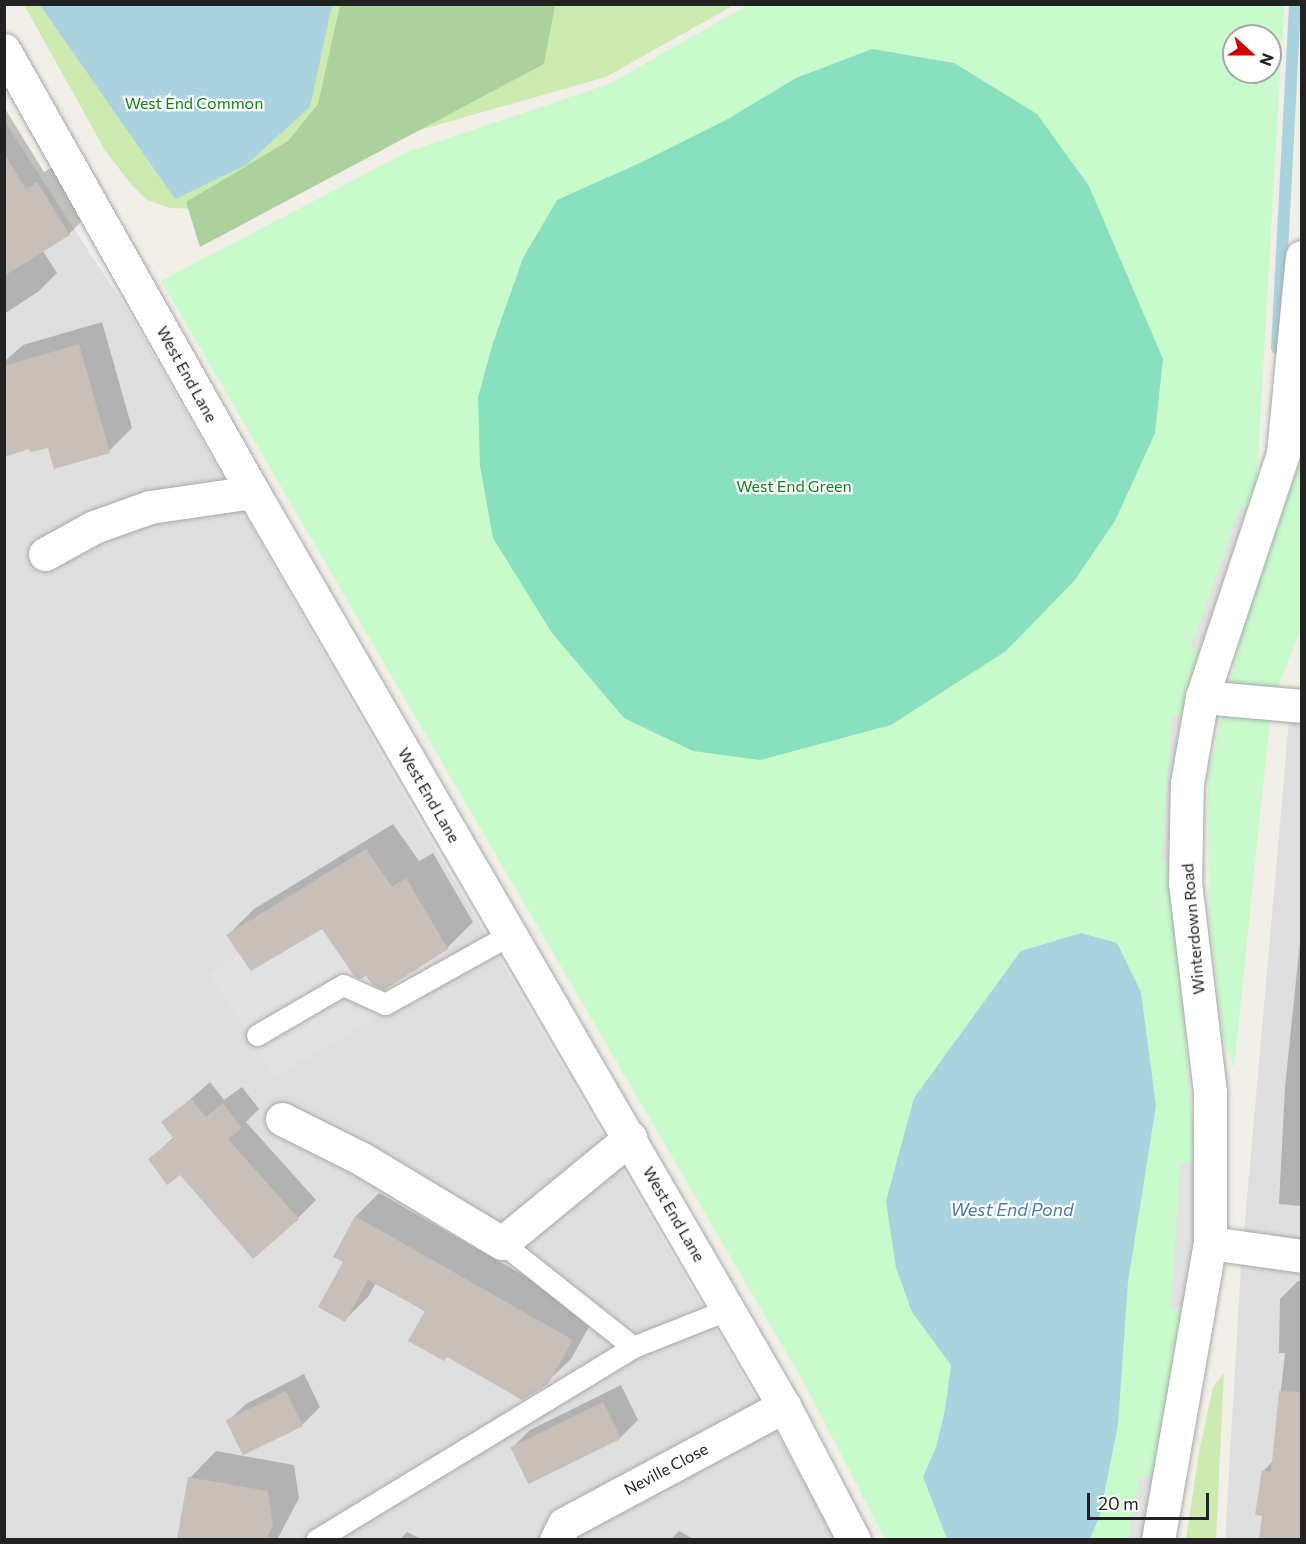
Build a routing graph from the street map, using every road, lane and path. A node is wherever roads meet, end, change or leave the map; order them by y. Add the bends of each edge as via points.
1 (4, 50) edge
2 (1301, 278) edge
3 (253, 492) junction
4 (45, 554) dead end
5 (1202, 697) junction
6 (1302, 706) edge
7 (511, 934) junction
8 (257, 1035) dead end
9 (282, 1119) dead end
10 (630, 1138) junction
11 (502, 1243) junction
12 (1210, 1243) junction
13 (1302, 1256) edge
14 (729, 1309) junction
15 (633, 1347) junction
16 (784, 1406) junction
17 (316, 1539) edge
18 (556, 1539) edge
19 (854, 1539) edge
20 (1158, 1539) edge

1 - 3 street, West End Lane
2 - 5 street, Winterdown Road via 1283,453
3 - 4 street via 150,507 94,527
3 - 7 street, West End Lane
5 - 6 street
5 - 12 street, Winterdown Road via 1187,783 1185,884 1210,1092
7 - 8 lane via 385,1004 343,985
7 - 10 street, West End Lane
9 - 11 street via 362,1160
10 - 11 street
10 - 14 street, West End Lane
11 - 15 lane
12 - 13 street
12 - 20 street, Winterdown Road
14 - 15 lane
14 - 16 street, West End Lane
15 - 17 lane
16 - 18 street, Neville Close via 564,1524
16 - 19 street, West End Lane

